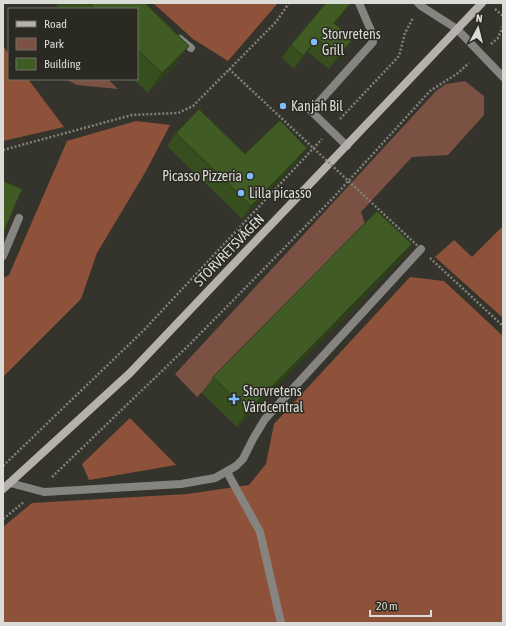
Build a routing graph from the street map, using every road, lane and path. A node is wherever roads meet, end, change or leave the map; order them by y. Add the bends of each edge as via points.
1 (289, 3) edge
2 (359, 3) edge
3 (482, 3) edge
4 (419, 4) edge
5 (503, 26) edge
6 (457, 29) junction
7 (173, 33) edge
8 (191, 48) dead end
9 (480, 53) junction
10 (229, 69) junction
11 (503, 77) edge
12 (330, 130) junction
13 (347, 146) junction
14 (3, 150) edge
15 (19, 218) edge
16 (421, 250) junction
17 (3, 256) edge
18 (503, 326) edge
19 (3, 466) edge
20 (226, 472) junction
21 (10, 483) junction
22 (3, 489) edge
23 (38, 491) junction
24 (3, 519) edge
25 (281, 623) edge

1 - 10 path via 276,22
2 - 12 street via 372,33 373,42 311,111
3 - 6 street, STORVRETSVÄGEN
4 - 6 street
4 - 12 path via 405,33 399,56
5 - 9 path via 498,38
6 - 9 street
6 - 13 street, STORVRETSVÄGEN
7 - 8 street
9 - 11 street
9 - 23 path via 458,73 430,91 332,199 255,278
10 - 14 path via 193,106 178,113 132,115
10 - 16 path, bridge
12 - 13 street
12 - 19 path via 144,330
13 - 21 street, STORVRETSVÄGEN via 130,374
15 - 17 street
16 - 18 path
16 - 20 street via 265,419 243,459
20 - 23 street via 215,478 181,484
20 - 25 street via 260,532
21 - 22 street, STORVRETSVÄGEN
21 - 23 street
23 - 24 path

